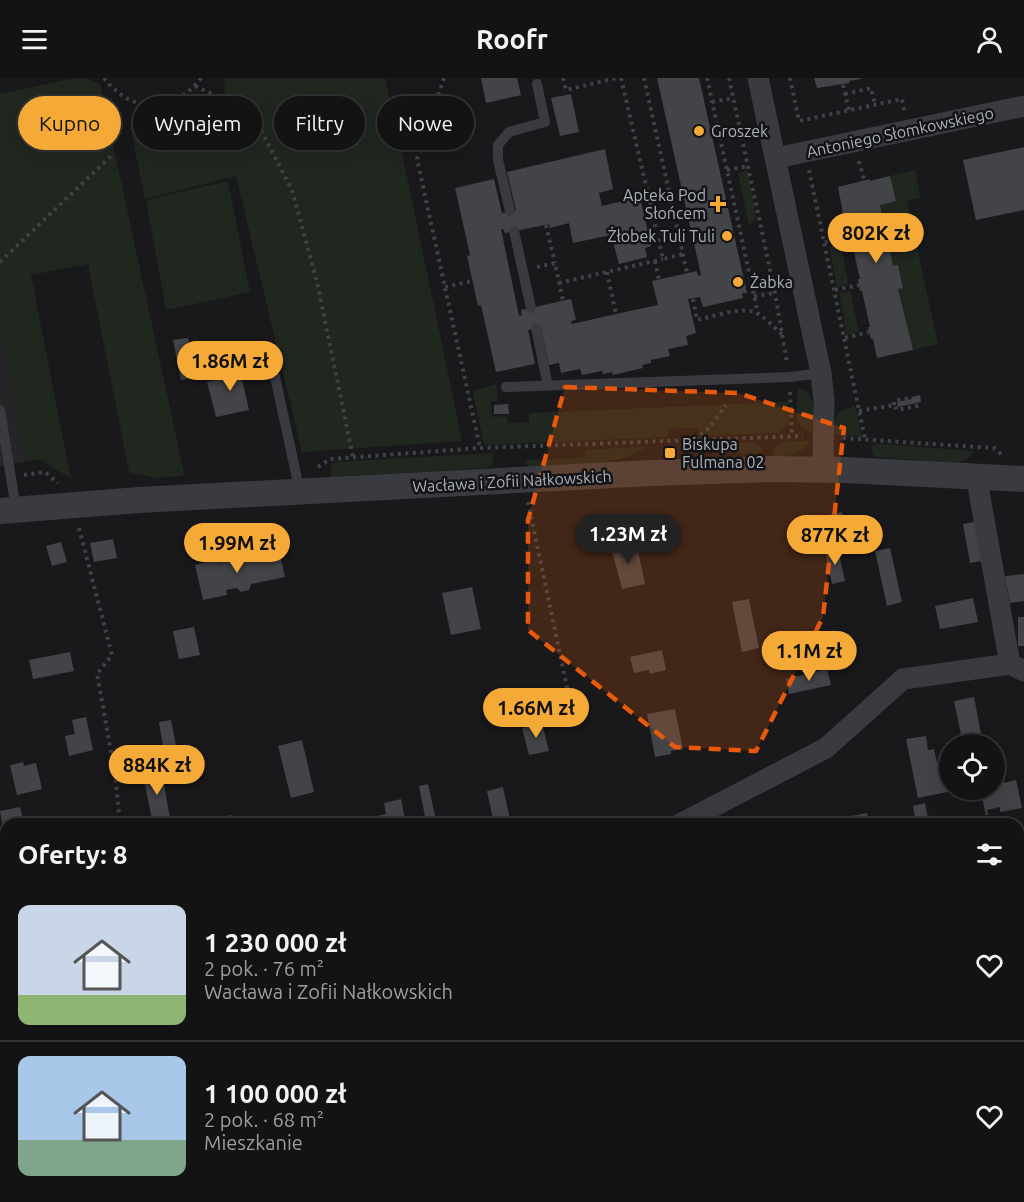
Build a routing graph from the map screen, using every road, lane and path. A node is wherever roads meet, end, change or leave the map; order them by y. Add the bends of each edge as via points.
1 (104, 78) edge
2 (201, 78) edge
3 (444, 78) edge
4 (563, 78) edge
5 (616, 78) edge
6 (621, 78) edge
7 (644, 78) edge
8 (707, 78) edge
9 (729, 78) edge
10 (758, 78) edge
11 (790, 78) edge
12 (537, 84) dead end
13 (843, 85) dead end
14 (195, 86) junction
15 (845, 94) junction
16 (733, 98) junction
17 (712, 102) junction
18 (875, 105) junction
19 (1024, 106) edge
20 (849, 111) junction
21 (905, 116) dead end
22 (858, 154) dead end
23 (111, 156) dead end
24 (776, 158) junction
25 (808, 165) dead end
26 (748, 166) junction
27 (727, 170) junction
28 (864, 180) dead end
29 (510, 211) dead end
30 (546, 225) dead end
31 (514, 231) dead end
32 (849, 237) dead end
33 (825, 242) junction
34 (683, 254) junction
35 (663, 259) junction
36 (655, 261) junction
37 (0, 262) edge
38 (555, 263) junction
39 (539, 266) dead end
40 (607, 272) junction
41 (687, 273) dead end
42 (659, 280) dead end
43 (472, 281) dead end
44 (559, 283) junction
45 (859, 285) dead end
46 (445, 287) junction
47 (835, 290) junction
48 (775, 292) junction
49 (754, 296) junction
50 (693, 298) dead end
51 (563, 301) dead end
52 (531, 308) dead end
53 (616, 314) dead end
54 (758, 314) junction
55 (536, 328) dead end
56 (869, 333) dead end
57 (783, 334) junction
58 (845, 338) junction
59 (821, 373) junction
60 (275, 376) dead end
61 (790, 377) junction
62 (548, 386) junction
63 (506, 387) dead end
64 (909, 398) dead end
65 (726, 405) dead end
66 (894, 405) junction
67 (922, 405) dead end
68 (0, 410) edge
69 (860, 411) junction
70 (792, 436) junction
71 (824, 438) junction
72 (865, 439) junction
73 (693, 441) junction
74 (972, 447) dead end
75 (480, 448) junction
76 (353, 457) junction
77 (823, 469) junction
78 (982, 477) junction
79 (1024, 479) edge
80 (523, 480) junction
81 (298, 484) junction
82 (8, 510) edge
83 (76, 519) dead end
84 (1017, 667) edge
85 (552, 720) dead end
86 (119, 818) edge
87 (692, 818) edge

1 - 14 path via 124,98 147,105 168,104
2 - 14 path
3 - 46 path via 417,159
4 - 5 path via 566,90
6 - 35 path
7 - 34 path
8 - 17 path
9 - 16 path
10 - 24 street
11 - 20 path via 799,121
12 - 29 lane via 545,122 508,132 498,145
13 - 15 path
14 - 76 path via 252,113 292,190 317,282
15 - 18 path via 871,88
15 - 20 path
16 - 17 path
16 - 26 path
17 - 27 path
18 - 20 path
18 - 21 path via 902,99
19 - 24 street, Antoniego Słomkowskiego
22 - 28 path
23 - 37 path
24 - 59 street
25 - 33 path
26 - 27 path
26 - 48 path
27 - 49 path
30 - 38 path
31 - 52 lane
32 - 33 path
33 - 47 path
34 - 35 path
34 - 41 path
35 - 36 path
36 - 40 path
36 - 42 path
38 - 39 path
38 - 44 path
40 - 44 path
40 - 53 path
43 - 46 path
44 - 51 path
45 - 47 path
46 - 75 path
47 - 58 path
48 - 49 path
48 - 57 path
49 - 54 path
50 - 54 path via 697,320 742,310
54 - 57 path
55 - 62 lane
56 - 58 path
57 - 61 path
58 - 69 path
59 - 61 lane
59 - 71 street
60 - 81 lane
61 - 62 lane
61 - 70 path
62 - 63 lane
64 - 66 path via 894,400
65 - 73 path via 709,428
66 - 67 path via 897,410
66 - 69 path
68 - 82 lane
69 - 72 path
70 - 71 path
70 - 73 path
71 - 72 path
71 - 77 street
72 - 74 path
73 - 75 path
75 - 76 path
76 - 81 path via 330,459 303,476
77 - 78 street, Wacława i Zofii Nałkowskich
77 - 80 street, Wacława i Zofii Nałkowskich
78 - 79 street, Wacława i Zofii Nałkowskich
78 - 84 street via 979,492
80 - 81 street, Wacława i Zofii Nałkowskich
80 - 85 path via 569,697 570,716
81 - 82 street, Wacława i Zofii Nałkowskich
83 - 86 path via 112,655 97,674
84 - 87 street via 903,679 826,748

